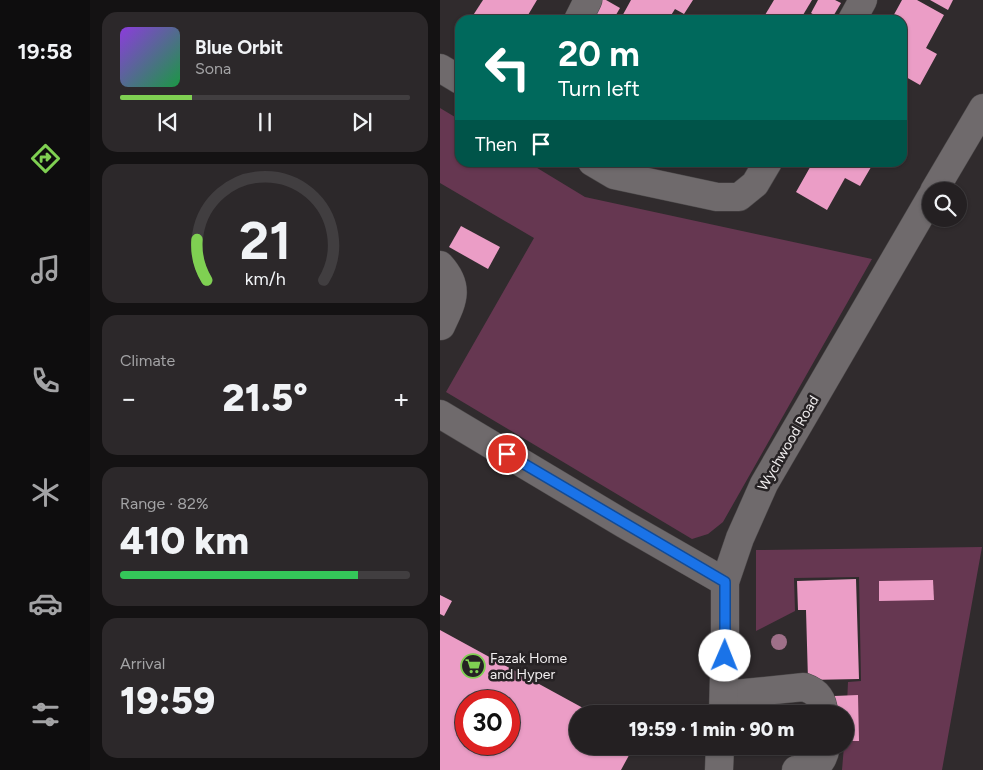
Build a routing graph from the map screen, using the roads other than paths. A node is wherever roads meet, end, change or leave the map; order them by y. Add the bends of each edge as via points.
1 (588, 0) edge
2 (863, 0) edge
3 (580, 15) edge
4 (855, 15) edge
5 (440, 68) edge
6 (455, 77) edge
7 (983, 108) edge
8 (600, 167) edge
9 (765, 167) edge
10 (939, 182) edge
11 (922, 212) edge
12 (440, 265) edge
13 (441, 326) edge
14 (440, 414) edge
15 (725, 582) junction
16 (723, 704) edge
17 (823, 705) edge
18 (720, 755) edge
19 (824, 755) edge
20 (719, 770) edge
21 (796, 770) edge

1 - 3 street
2 - 4 street
5 - 6 street
7 - 10 street
8 - 9 street via 614,175 717,197 739,197 755,184
11 - 15 street, Wychwood Road via 764,484
12 - 13 street via 454,292
14 - 15 street
15 - 16 street, Wychwood Road
16 - 17 street via 804,687 814,691
18 - 20 street
19 - 21 street via 815,767

